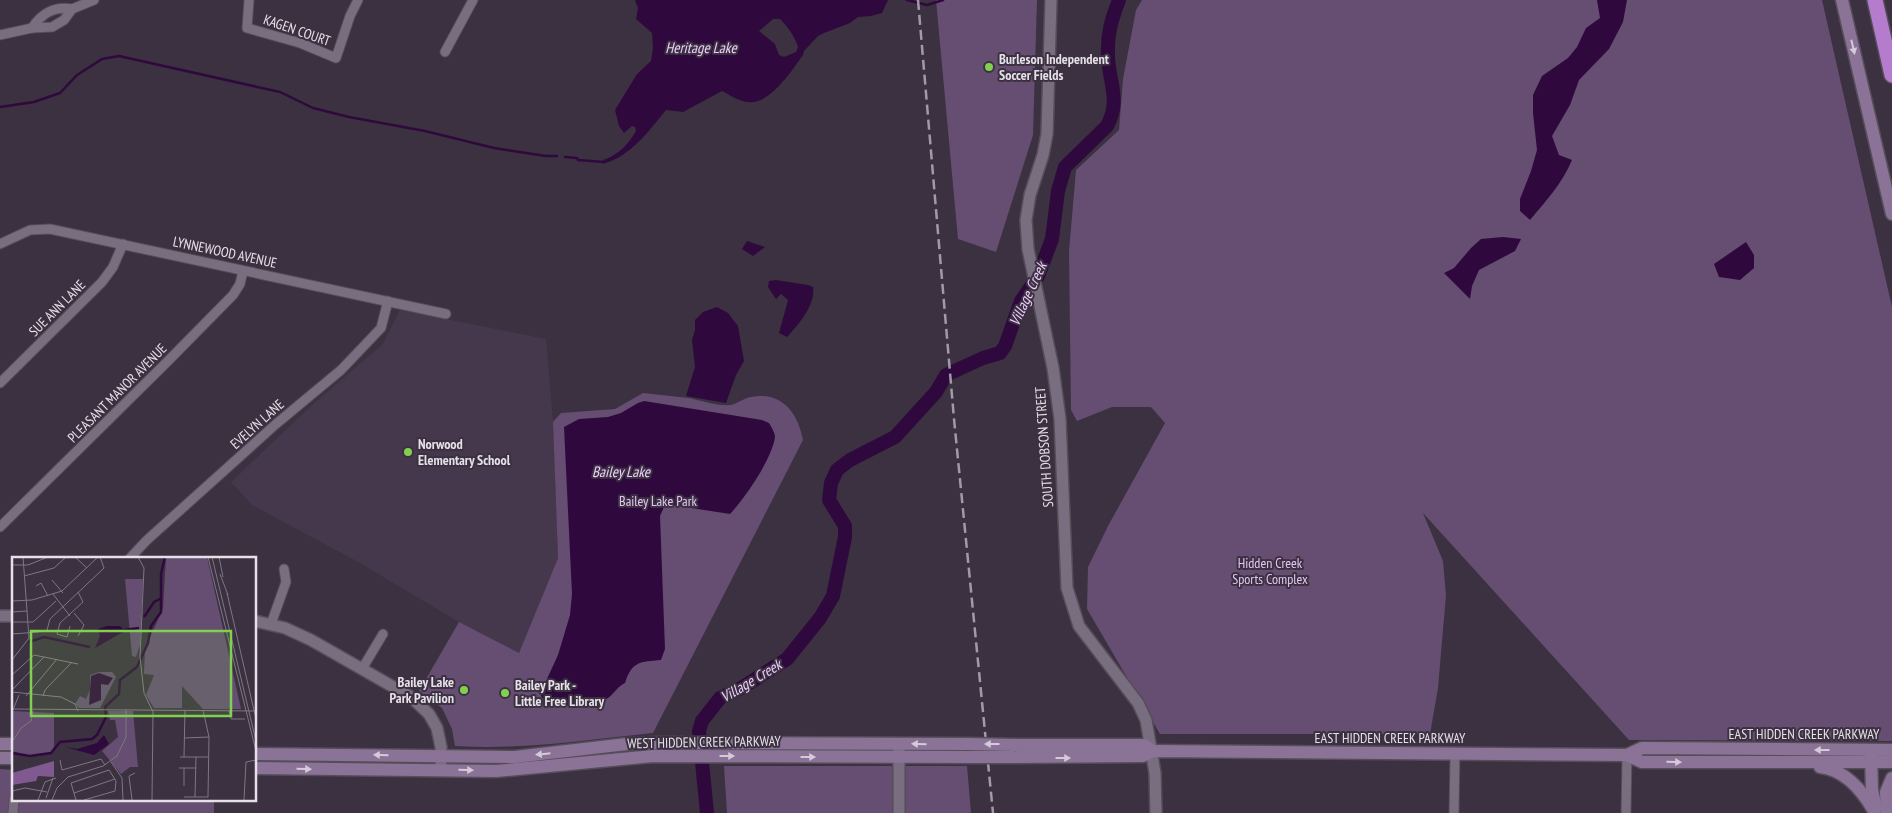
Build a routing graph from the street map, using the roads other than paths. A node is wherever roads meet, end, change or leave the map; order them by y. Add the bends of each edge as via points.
1 (94, 0) edge
2 (249, 0) edge
3 (358, 0) edge
4 (474, 0) edge
5 (1051, 0) edge
6 (1842, 0) edge
7 (1875, 0) edge
8 (72, 10) junction
9 (32, 28) junction
10 (0, 35) edge
11 (446, 52) dead end
12 (1892, 75) edge
13 (1892, 214) edge
14 (0, 244) edge
15 (123, 244) junction
16 (243, 271) junction
17 (388, 301) junction
18 (446, 314) dead end
19 (0, 383) edge
20 (0, 527) edge
21 (131, 557) edge
22 (284, 568) dead end
23 (256, 621) edge
24 (271, 624) junction
25 (383, 634) dead end
26 (362, 669) junction
27 (898, 744) junction
28 (1892, 750) edge
29 (968, 751) junction
30 (1015, 751) joint
31 (1152, 751) junction
32 (1455, 753) junction
33 (256, 754) edge
34 (1627, 755) junction
35 (441, 756) junction
36 (1871, 756) junction
37 (898, 758) junction
38 (1892, 762) edge
39 (1790, 763) junction
40 (256, 768) edge
41 (440, 770) junction
42 (1892, 778) edge
43 (14, 800) edge
44 (12, 813) edge
45 (898, 813) edge
46 (1156, 813) edge
47 (1454, 813) edge
48 (1626, 813) edge
49 (1875, 813) edge
50 (1879, 813) edge
51 (1887, 813) edge

1 - 8 street
2 - 3 street, KAGEN COURT via 247,28 300,43 336,58
4 - 11 street
5 - 31 street, SOUTH DOBSON STREET via 1047,134 1026,220 1028,249 1053,368 1060,419 1067,588 1079,626 1138,703 1150,735
6 -> 13 main road
7 - 12 highway
8 - 9 street via 52,27
8 - 9 street via 62,7 48,12 39,17
9 - 10 street
14 - 15 street, LYNNEWOOD AVENUE via 30,230 50,229
15 - 16 street, LYNNEWOOD AVENUE
15 - 19 street, SUE ANN LANE via 102,282
16 - 17 street, LYNNEWOOD AVENUE
16 - 20 street, PLEASANT MANOR AVENUE via 233,295
17 - 18 street, LYNNEWOOD AVENUE
17 - 21 street, EVELYN LANE via 381,328 353,359 276,424
22 - 24 street via 284,588
23 - 24 street
24 - 26 street via 311,640
25 - 26 street
26 - 35 street via 411,697 430,714 437,728
29 -> 27 main road, WEST HIDDEN CREEK PARKWAY
27 -> 35 main road, WEST HIDDEN CREEK PARKWAY via 660,742 515,757
27 - 37 street
28 - 36 main road, EAST HIDDEN CREEK PARKWAY
29 - 30 main road, WEST HIDDEN CREEK PARKWAY, bridge
29 - 37 main road, WEST HIDDEN CREEK PARKWAY
30 - 31 main road, EAST HIDDEN CREEK PARKWAY via 1144,745
31 - 32 main road, EAST HIDDEN CREEK PARKWAY
31 - 46 street, SOUTH DOBSON STREET via 1156,772
32 - 34 main road, EAST HIDDEN CREEK PARKWAY
32 - 47 street
35 -> 33 main road, WEST HIDDEN CREEK PARKWAY
36 -> 34 main road, EAST HIDDEN CREEK PARKWAY via 1642,748
34 -> 39 main road, EAST HIDDEN CREEK PARKWAY via 1642,762
34 - 48 street
35 - 41 street
36 - 38 main road, EAST HIDDEN CREEK PARKWAY
36 - 39 main road, EAST HIDDEN CREEK PARKWAY
36 - 50 main road via 1872,790
41 -> 37 main road, WEST HIDDEN CREEK PARKWAY via 522,770 653,756
37 - 45 street
39 - 49 main road via 1838,773 1858,788
40 -> 41 main road, WEST HIDDEN CREEK PARKWAY
42 - 51 main road via 1886,792
43 - 44 street

